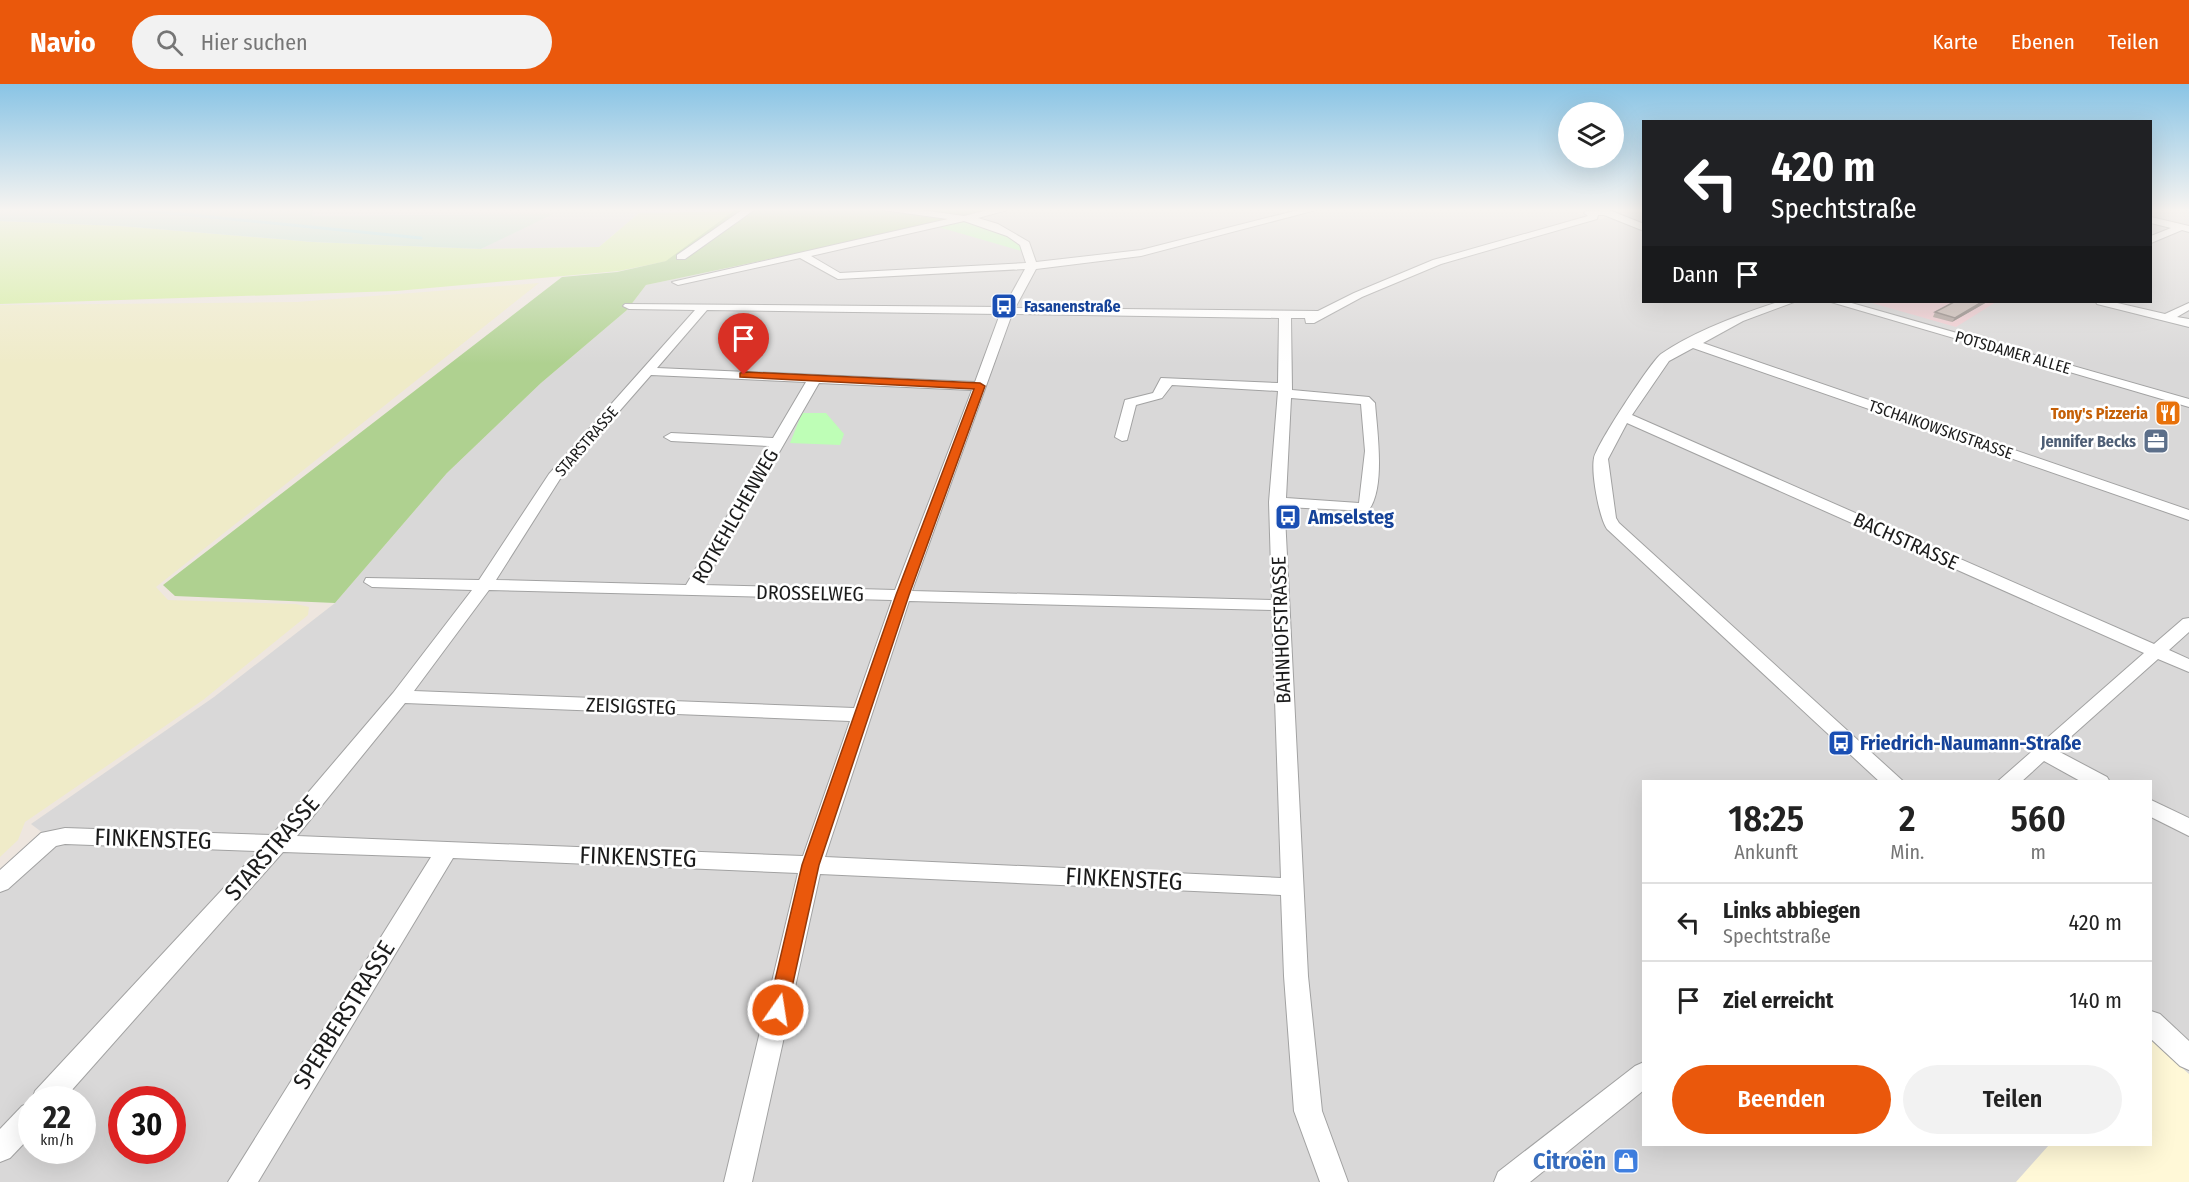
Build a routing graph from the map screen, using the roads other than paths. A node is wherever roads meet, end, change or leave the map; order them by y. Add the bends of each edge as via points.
1 (774, 261) edge
2 (813, 261) edge
3 (1030, 261) edge
4 (1087, 261) edge
5 (1440, 261) edge
6 (1032, 266) junction
7 (678, 282) dead end
8 (1785, 303) edge
9 (1841, 303) edge
10 (1858, 303) edge
11 (2105, 303) edge
12 (629, 306) dead end
13 (2189, 306) edge
14 (703, 308) junction
15 (1007, 312) junction
16 (1320, 315) junction
17 (2165, 318) junction
18 (1284, 323) junction
19 (2189, 323) edge
20 (1692, 343) junction
21 (649, 371) junction
22 (815, 378) junction
23 (980, 386) junction
24 (1285, 390) junction
25 (2189, 397) edge
26 (2189, 403) edge
27 (1624, 417) junction
28 (671, 437) dead end
29 (1122, 437) dead end
30 (778, 442) junction
31 (1277, 502) junction
32 (2189, 515) edge
33 (372, 582) dead end
34 (484, 585) junction
35 (692, 590) junction
36 (903, 595) junction
37 (1280, 605) junction
38 (2189, 623) edge
39 (2156, 651) junction
40 (2189, 666) edge
41 (400, 697) junction
42 (861, 715) junction
43 (2042, 751) junction
44 (1892, 780) edge
45 (2009, 780) edge
46 (2096, 780) edge
47 (2152, 809) edge
48 (2189, 828) edge
49 (278, 843) junction
50 (447, 849) junction
51 (811, 865) junction
52 (0, 883) edge
53 (1293, 887) junction
54 (2152, 1023) edge
55 (2189, 1058) edge
56 (1642, 1076) edge
57 (58, 1086) edge
58 (18, 1129) edge
59 (0, 1149) edge
60 (242, 1182) edge
61 (738, 1182) edge
62 (1334, 1182) edge
63 (1508, 1182) edge

1 - 7 street
2 - 6 street via 838,276
3 - 6 street
4 - 6 street
5 - 16 street
6 - 15 street
8 - 20 street via 1739,319
9 - 26 street, POTSDAMER ALLEE
10 - 25 street, POTSDAMER ALLEE
11 - 17 street
12 - 14 street
13 - 17 street
14 - 15 street
14 - 21 street, STARSTRASSE
15 - 18 street
15 - 23 street
16 - 18 street
16 - 18 street
17 - 19 street
18 - 24 street, BAHNHOFSTRASSE
20 - 27 street via 1664,358
20 - 32 street, TSCHAIKOWSKISTRASSE
21 - 22 street
21 - 34 street, STARSTRASSE via 554,477
22 - 23 street
22 - 30 street, ROTKEHLCHENWEG
23 - 36 street
24 - 29 street via 1166,381 1161,394 1154,399 1130,403
24 - 31 street, BAHNHOFSTRASSE
24 - 31 street via 1356,398 1368,404 1372,451 1367,503 1363,508
27 - 39 street, BACHSTRASSE
27 - 44 street via 1601,459 1612,526
28 - 30 street, ROTKEHLCHENWEG
30 - 35 street, ROTKEHLCHENWEG
31 - 37 street, BAHNHOFSTRASSE
33 - 34 street
34 - 35 street, DROSSELWEG
34 - 41 street, STARSTRASSE
35 - 36 street, DROSSELWEG
36 - 37 street, DROSSELWEG
36 - 42 street
37 - 53 street, BAHNHOFSTRASSE
38 - 39 street
39 - 40 street, BACHSTRASSE
39 - 43 street
41 - 42 street, ZEISIGSTEG
41 - 49 street, STARSTRASSE
42 - 51 street
43 - 45 street
43 - 46 street
47 - 48 street
49 - 50 street, FINKENSTEG
49 - 52 street, FINKENSTEG via 65,836 49,839
49 - 57 street, STARSTRASSE
50 - 51 street, FINKENSTEG
50 - 60 street, SPERBERSTRASSE
51 - 53 street, FINKENSTEG
51 - 61 street
53 - 62 street, BAHNHOFSTRASSE via 1308,1111
54 - 55 street
56 - 63 street
58 - 59 street

